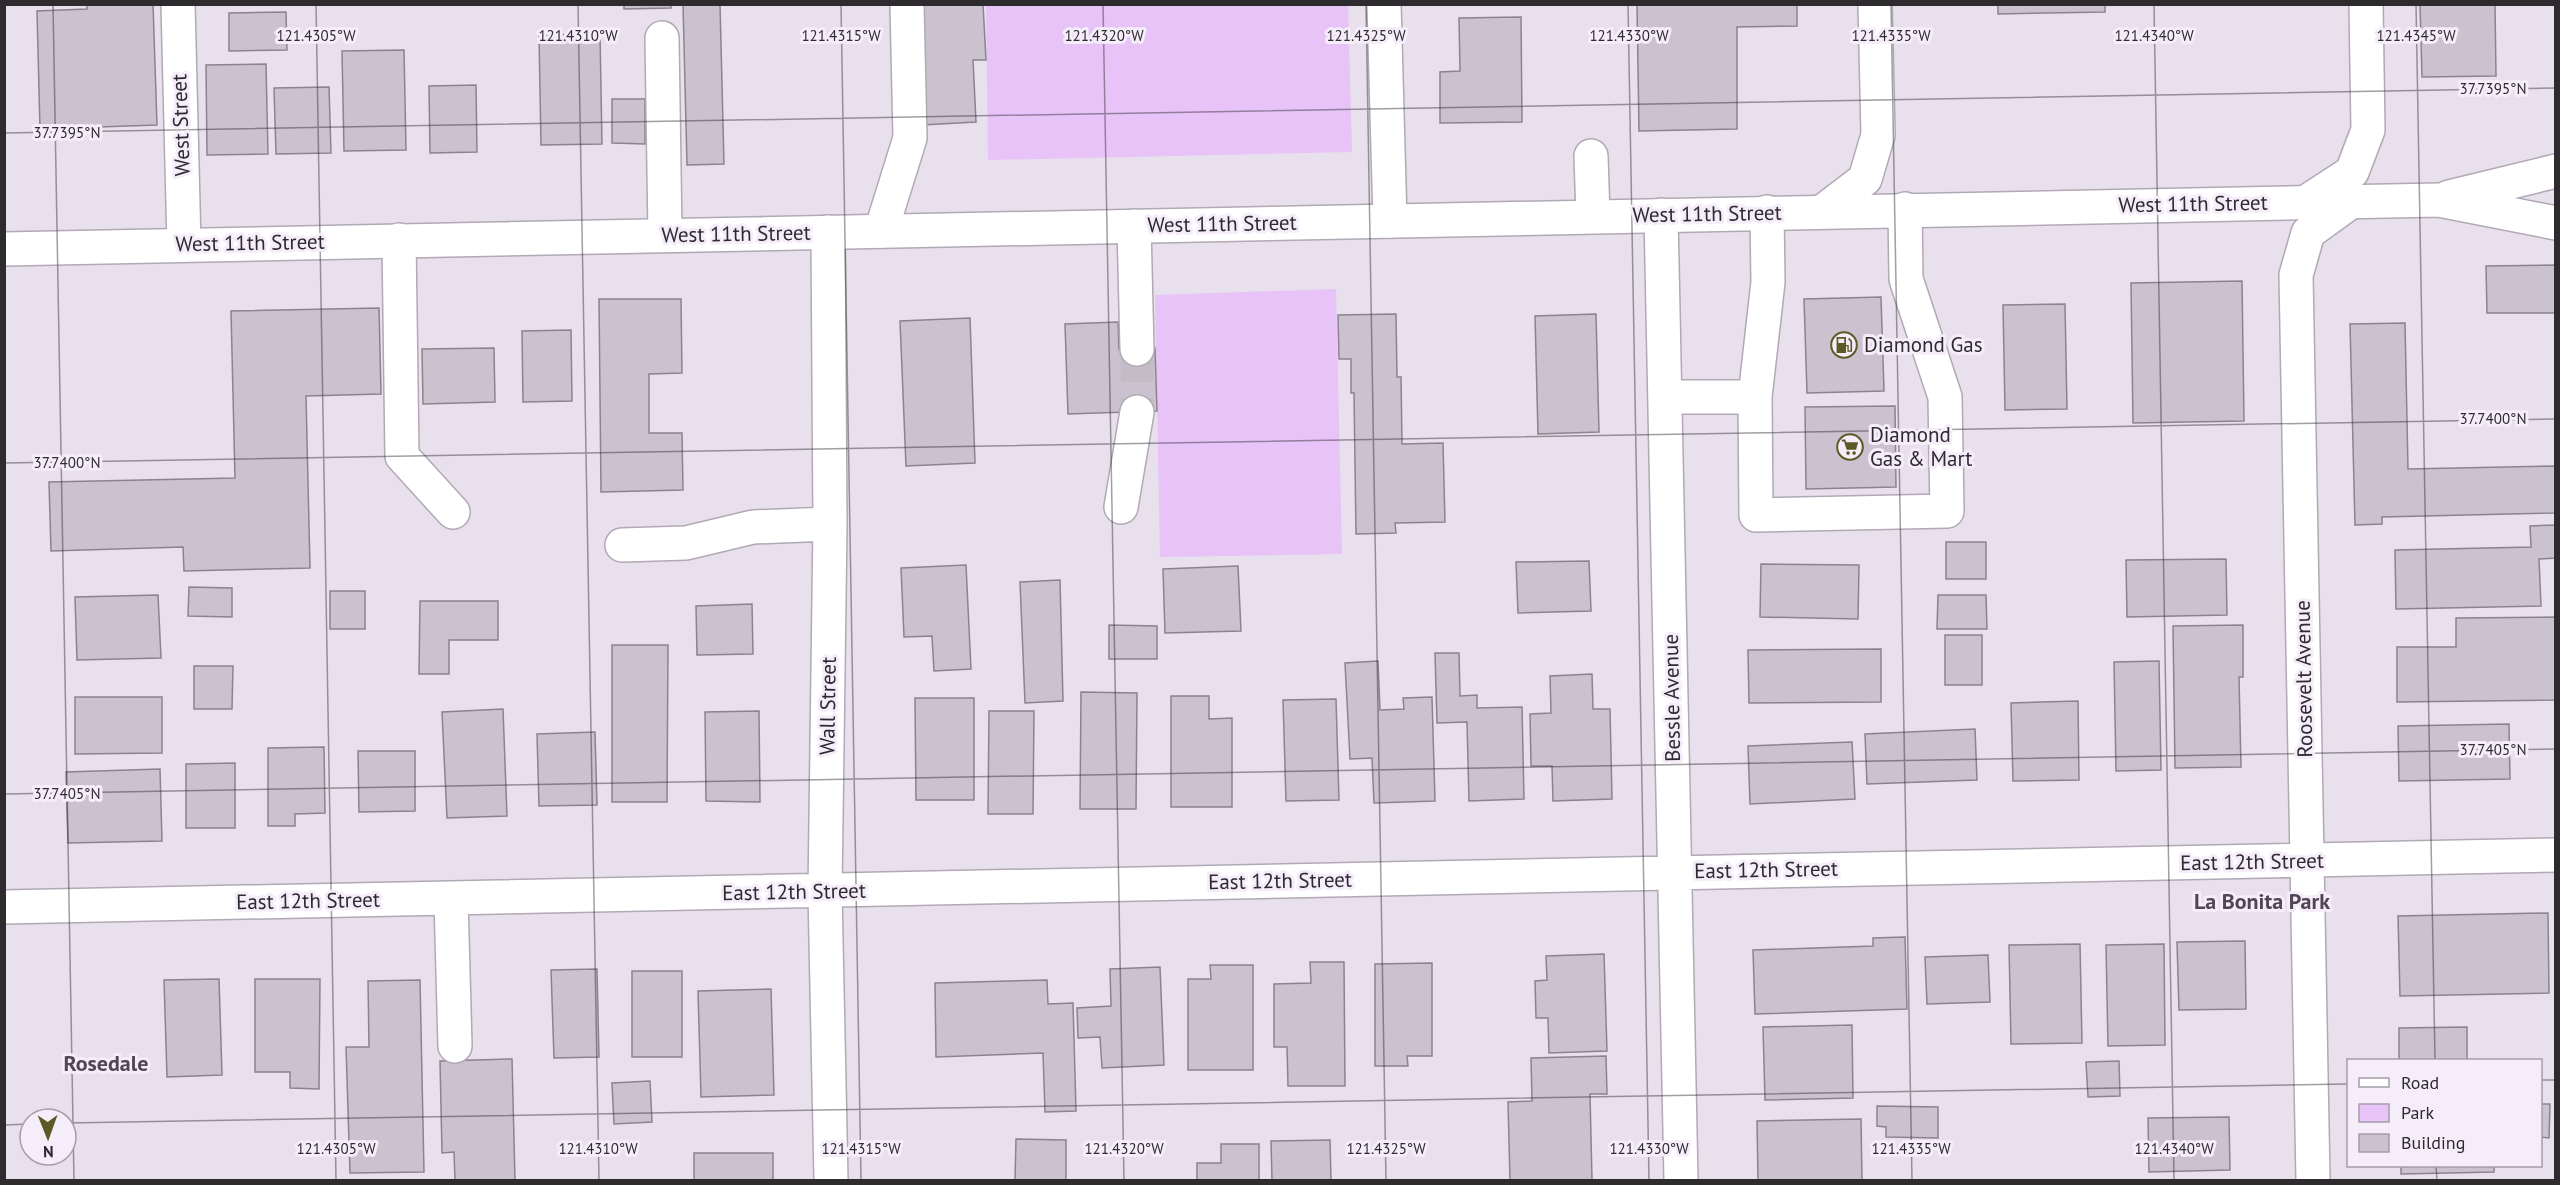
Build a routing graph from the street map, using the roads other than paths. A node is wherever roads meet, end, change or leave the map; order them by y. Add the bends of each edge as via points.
1 (178, 4) edge
2 (908, 4) edge
3 (1384, 4) edge
4 (1875, 4) edge
5 (2366, 4) edge
6 (662, 38) dead end
7 (1591, 156) dead end
8 (2556, 171) edge
9 (2439, 200) junction
10 (2352, 201) junction
11 (2306, 202) junction
12 (1905, 209) junction
13 (1823, 211) junction
14 (1767, 212) junction
15 (1661, 215) junction
16 (1593, 216) junction
17 (1390, 221) junction
18 (2556, 223) edge
19 (1134, 226) junction
20 (882, 231) junction
21 (828, 232) junction
22 (665, 236) junction
23 (399, 240) junction
24 (184, 244) junction
25 (4, 249) edge
26 (1137, 349) tunnel mouth
27 (1666, 397) junction
28 (1755, 397) junction
29 (1137, 412) tunnel mouth
30 (1120, 507) dead end
31 (453, 512) dead end
32 (830, 524) junction
33 (622, 545) dead end
34 (2556, 855) edge
35 (2308, 861) junction
36 (1675, 872) junction
37 (825, 892) junction
38 (451, 898) junction
39 (4, 907) edge
40 (455, 1046) dead end
41 (831, 1180) edge
42 (1681, 1180) edge
43 (2313, 1180) edge

1 - 24 street, West Street
2 - 20 street via 910,138
3 - 17 street
4 - 13 street via 1878,135 1865,179
5 - 11 street via 2366,140 2352,172
6 - 22 street
7 - 16 street
8 - 9 street, West 11th Street
9 - 10 street, West 11th Street
9 - 18 street, West 11th Street
10 - 11 street, West 11th Street
10 - 35 street, Roosevelt Avenue via 2308,233 2296,275
11 - 12 street, West 11th Street
12 - 13 street, West 11th Street
12 - 28 street via 1906,279 1945,397 1947,511 1756,515
13 - 14 street, West 11th Street
14 - 15 street, West 11th Street
14 - 28 street via 1768,282
15 - 16 street, West 11th Street
15 - 27 street, Bessle Avenue
16 - 17 street, West 11th Street
17 - 19 street, West 11th Street
19 - 20 street, West 11th Street
19 - 26 street
20 - 21 street, West 11th Street
21 - 22 street, West 11th Street
21 - 32 street, Wall Street
22 - 23 street, West 11th Street
23 - 24 street, West 11th Street
23 - 31 street via 402,456
24 - 25 street, West 11th Street
27 - 28 street
27 - 36 street, Bessle Avenue
29 - 30 street
32 - 33 street via 753,527 686,543
32 - 37 street, Wall Street
34 - 35 street, East 12th Street
35 - 36 street, East 12th Street
35 - 43 street, Roosevelt Avenue
36 - 37 street, East 12th Street
36 - 42 street, Bessle Avenue
37 - 38 street, East 12th Street
37 - 41 street, Wall Street
38 - 39 street, East 12th Street
38 - 40 street

